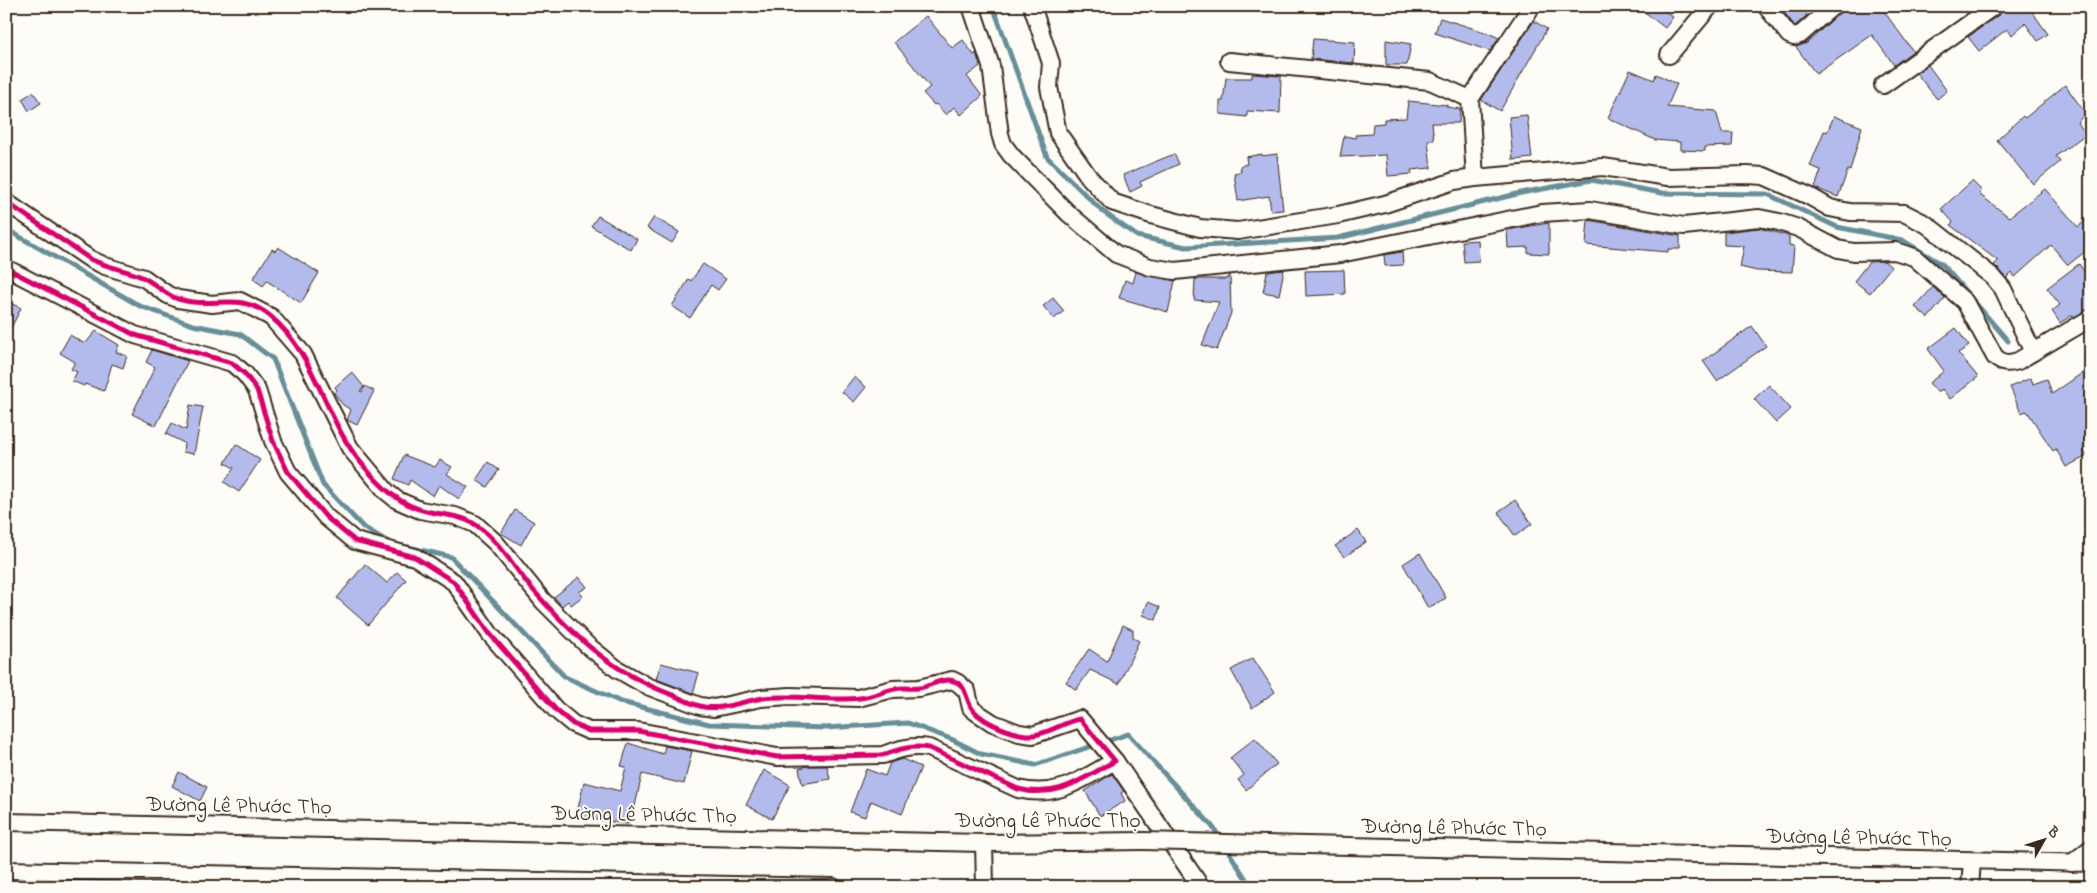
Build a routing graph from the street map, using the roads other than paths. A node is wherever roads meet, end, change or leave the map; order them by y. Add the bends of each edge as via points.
1 (970, 6) edge
2 (1032, 6) edge
3 (1532, 6) edge
4 (1710, 6) edge
5 (1766, 6) edge
6 (1833, 6) edge
7 (1994, 6) edge
8 (1669, 55) dead end
9 (1229, 62) dead end
10 (1883, 85) dead end
11 (1470, 99) junction
12 (1475, 178) junction
13 (6, 202) edge
14 (6, 268) edge
15 (2091, 318) edge
16 (2033, 352) junction
17 (1112, 757) junction
18 (6, 822) edge
19 (984, 843) junction
20 (2091, 848) edge
21 (1972, 861) junction
22 (2072, 863) junction
23 (2091, 863) edge
24 (6, 870) edge
25 (833, 887) edge
26 (985, 887) edge
27 (1201, 887) edge
28 (1970, 887) edge

1 - 16 street via 991,66 1003,144 1069,214 1116,254 1129,260 1175,271 1312,258 1444,235 1512,218 1569,211 1590,210 1684,226 1759,218 1798,228 1838,249 1895,251 1914,257 1965,302 2000,362 2009,364
2 - 12 street via 1051,64 1049,88 1058,133 1089,177 1112,202 1200,228 1238,231 1338,215 1385,204 1454,180
3 - 11 street
4 - 8 street
5 - 6 street via 1788,35 1794,37
7 - 10 street
9 - 11 street via 1430,81
11 - 12 street
12 - 16 street via 1603,167 1668,177 1764,176 1830,208 1850,212 1904,213 1926,224 1993,277 2003,289
13 - 17 street via 90,259 144,278 168,295 200,303 240,301 271,317 304,354 350,448 387,492 420,510 455,516 475,524 496,543 542,600 587,645 646,686 714,708 761,698 858,698 952,680 967,691 971,708 1005,728 1033,735 1080,719
14 - 17 street via 135,335 232,364 245,374 257,390 273,442 288,472 326,518 354,541 415,557 454,582 490,634 535,686 556,710 581,728 604,732 638,731 777,757 883,755 918,746 1033,793 1060,790
15 - 16 street
17 - 27 street
18 - 19 street, Đường Lê Phước Thọ
19 - 21 street, Đường Lê Phước Thọ, bridge via 1143,841
19 - 26 street
20 - 22 street
21 - 22 street, Đường Lê Phước Thọ
21 - 28 street
22 - 23 street, Đường Lê Phước Thọ
24 - 25 street

